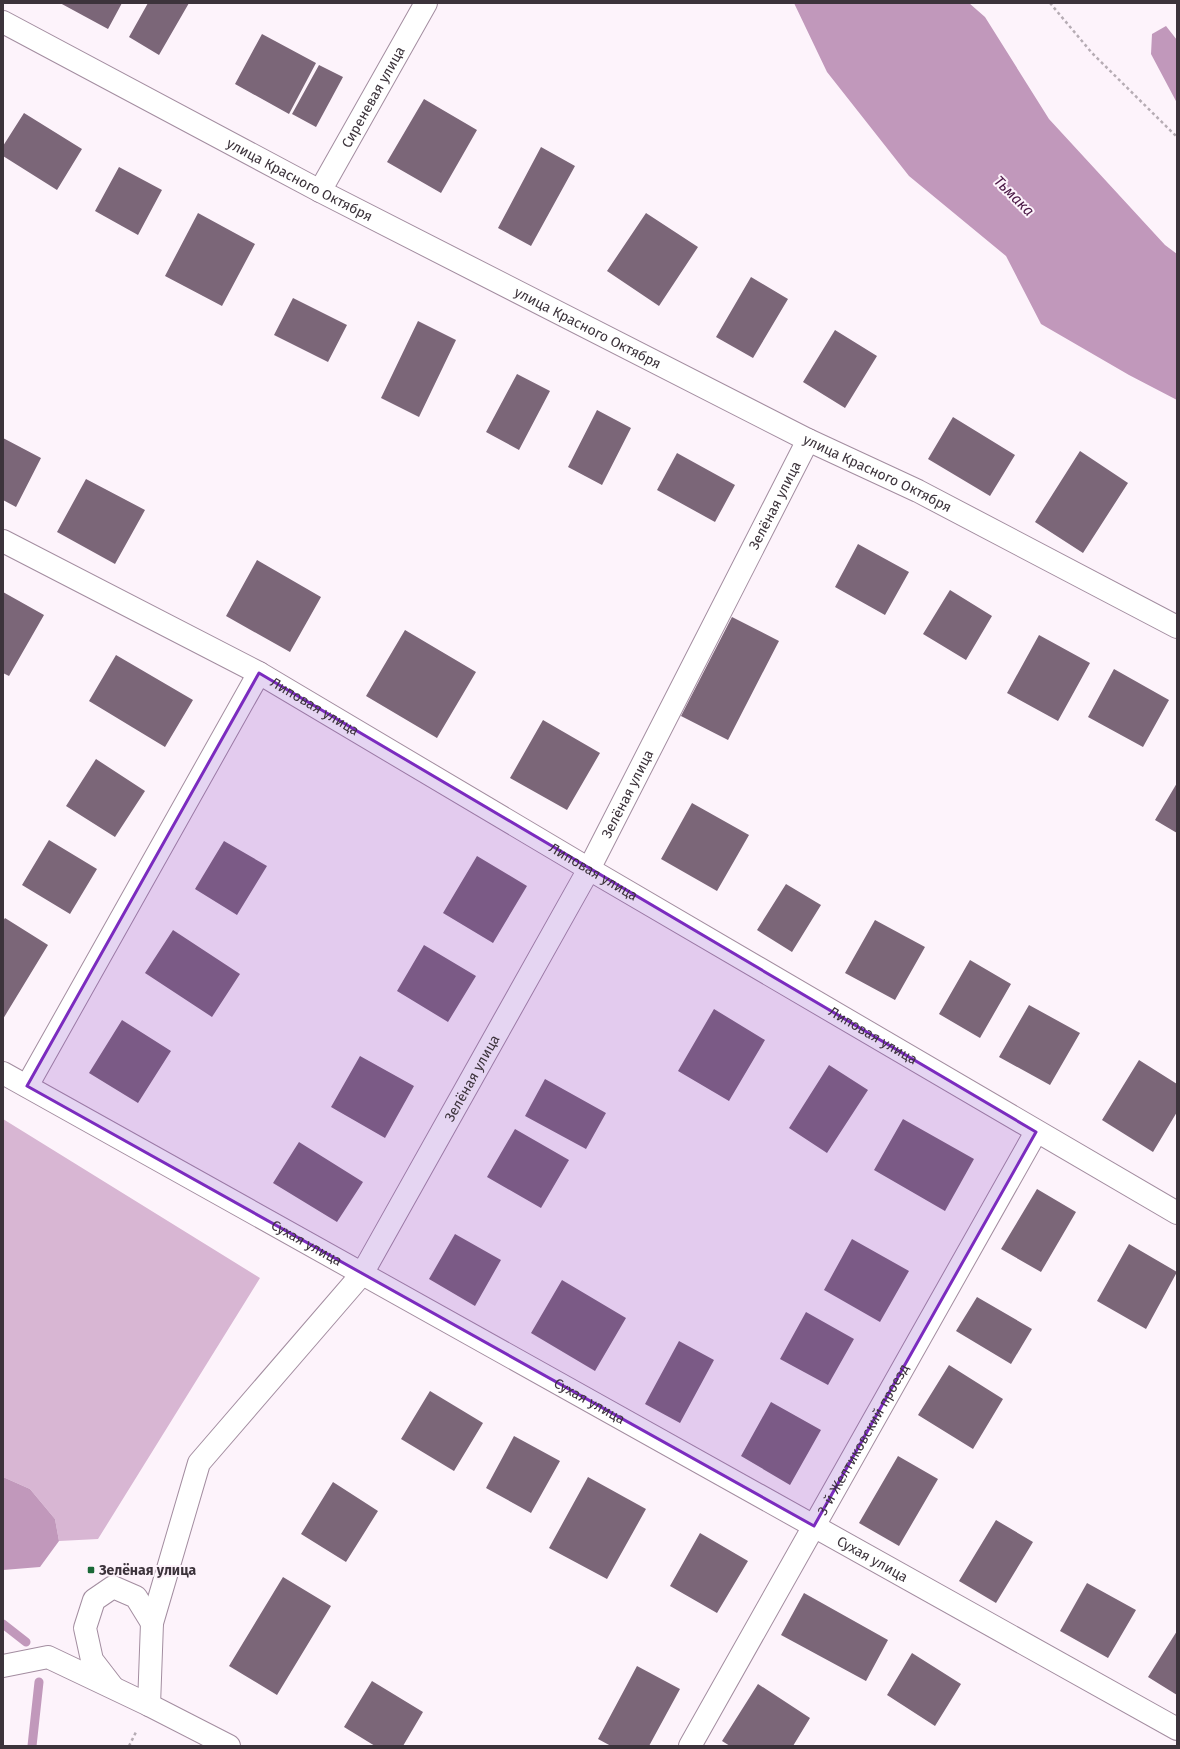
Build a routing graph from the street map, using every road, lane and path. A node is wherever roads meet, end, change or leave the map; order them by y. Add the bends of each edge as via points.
1 (426, 3) edge
2 (1050, 3) edge
3 (3, 22) edge
4 (1177, 137) edge
5 (320, 191) junction
6 (808, 440) junction
7 (3, 541) edge
8 (1177, 627) edge
9 (259, 673) junction
10 (589, 870) junction
11 (3, 1073) edge
12 (27, 1086) junction
13 (1036, 1132) junction
14 (1177, 1213) edge
15 (362, 1274) junction
16 (814, 1526) junction
17 (152, 1623) junction
18 (3, 1666) edge
19 (114, 1688) junction
20 (149, 1705) junction
21 (1177, 1729) edge
22 (229, 1746) edge
23 (690, 1746) edge

1 - 5 street, Сиреневая улица
2 - 4 path via 1092,53
3 - 5 street, улица Красного Октября
5 - 6 street, улица Красного Октября
6 - 8 street, улица Красного Октября via 918,491
6 - 10 street, Зелёная улица
7 - 9 street, Липовая улица
9 - 10 street, Липовая улица
9 - 12 street
10 - 13 street, Липовая улица
10 - 15 street, Зелёная улица
11 - 12 street, Сухая улица
12 - 15 street, Сухая улица
13 - 14 street, Липовая улица
13 - 16 street, 3-й Желтиковский проезд
15 - 16 street, Сухая улица
15 - 17 street, Зелёная улица via 199,1462
16 - 21 street, Сухая улица
16 - 23 street, 3-й Желтиковский проезд
17 - 19 street via 136,1597 113,1587 94,1600 85,1628 92,1660
17 - 20 street, Зелёная улица
18 - 19 street via 48,1657
19 - 20 street
20 - 22 street

